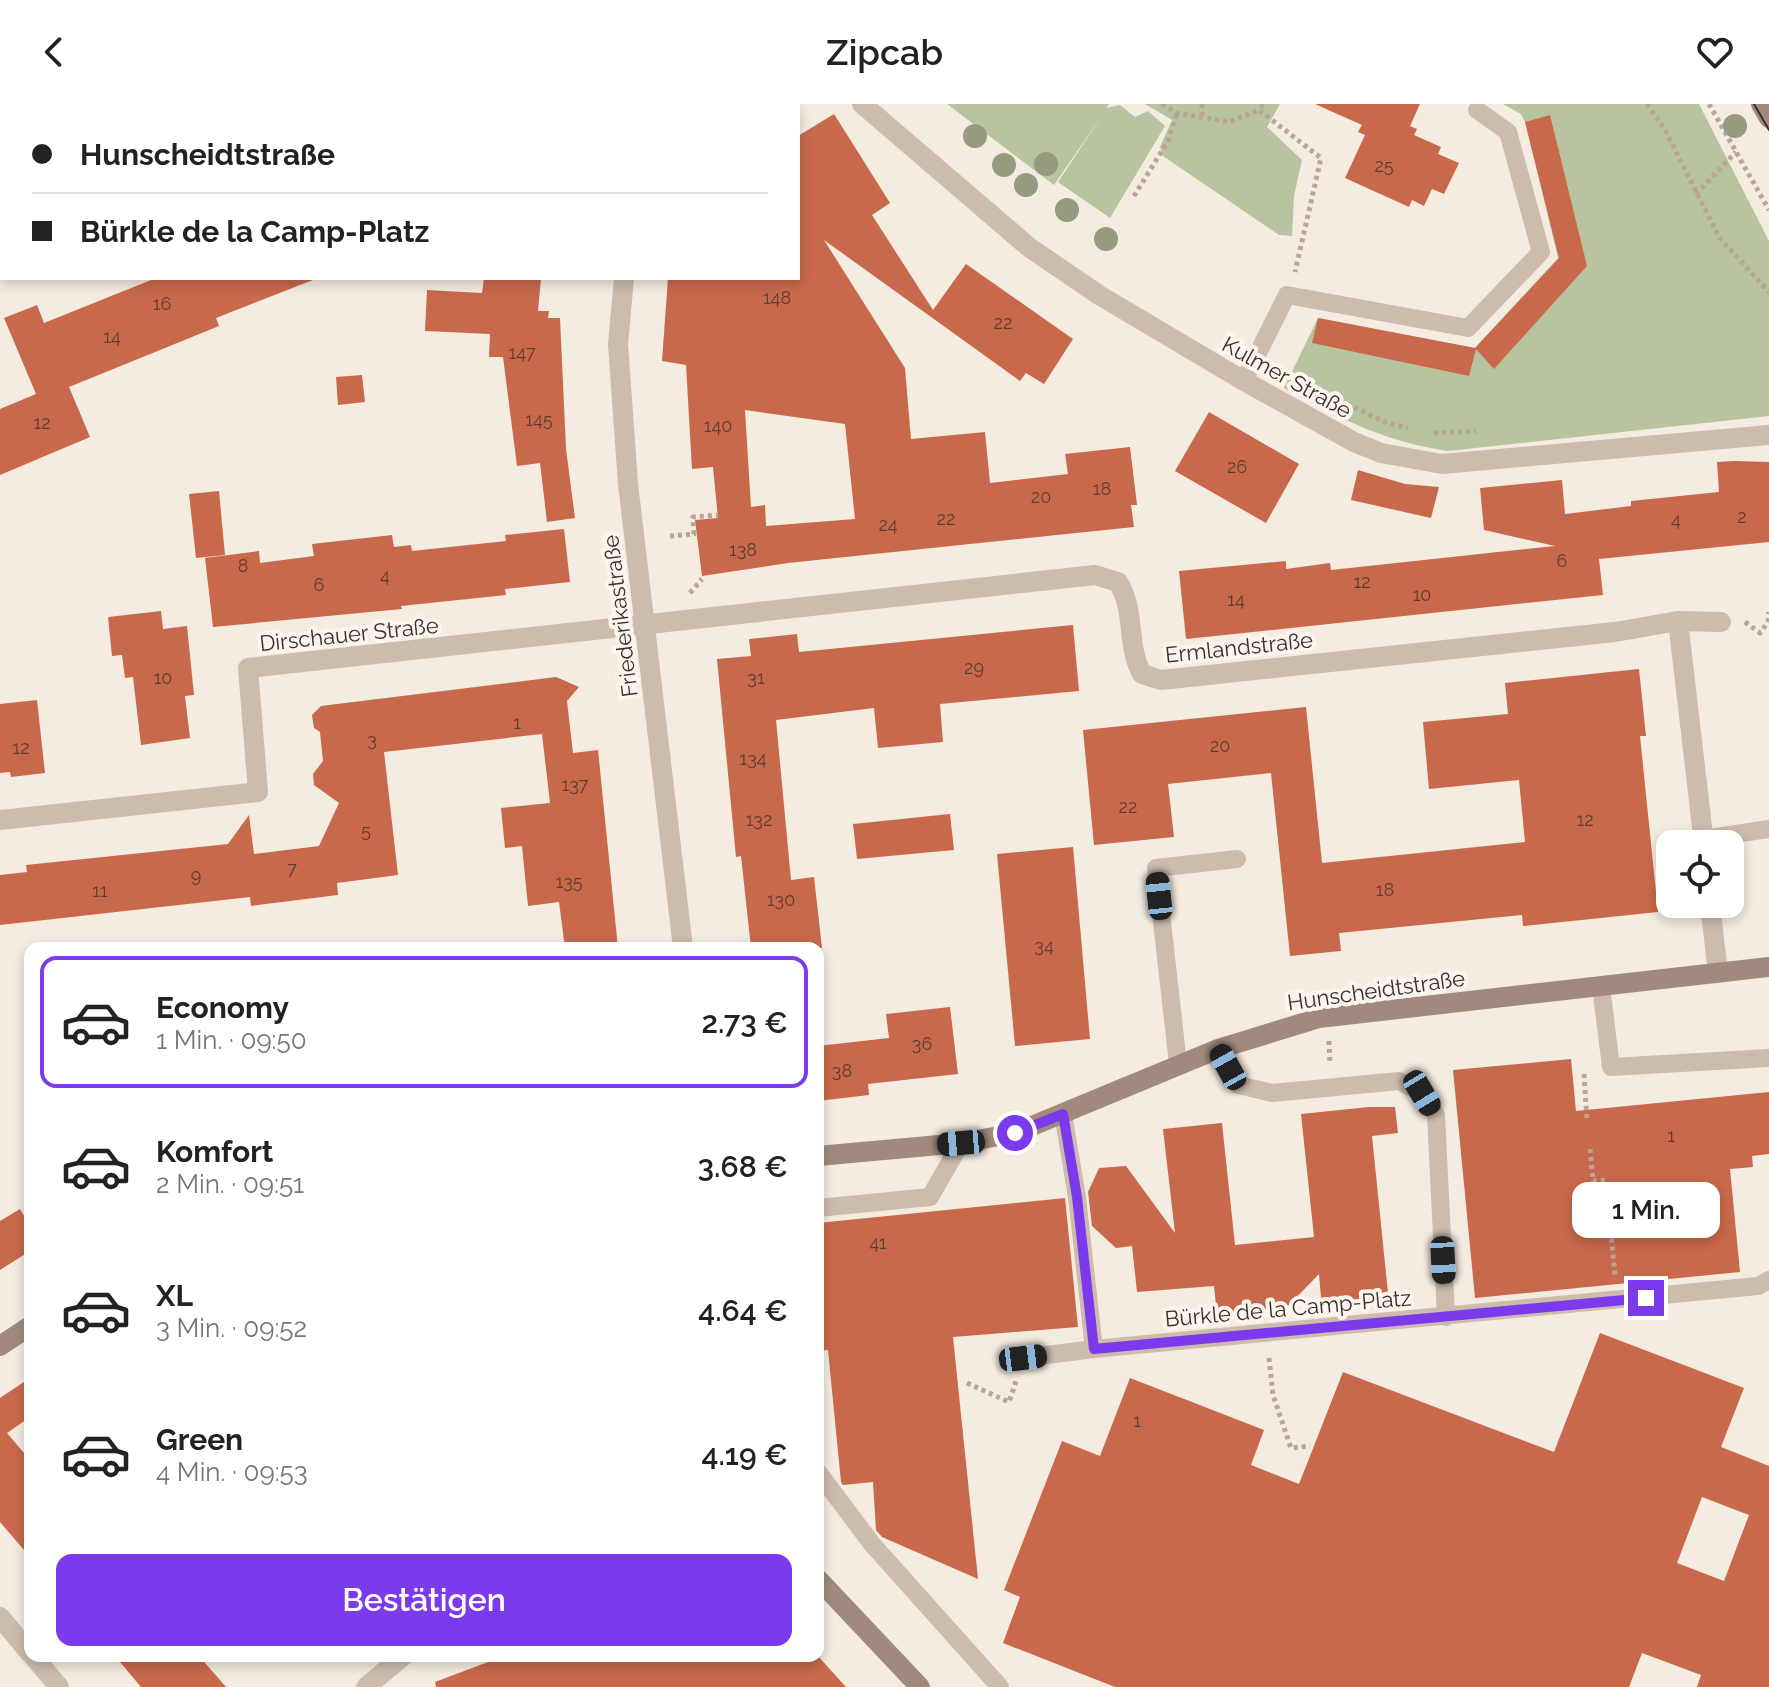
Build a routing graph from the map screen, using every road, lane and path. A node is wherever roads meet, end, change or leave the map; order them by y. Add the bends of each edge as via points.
1 (862, 104) edge
2 (1162, 104) edge
3 (1202, 104) edge
4 (1263, 104) edge
5 (1647, 104) edge
6 (1709, 104) edge
7 (1761, 104) edge
8 (1259, 110) junction
9 (1477, 110) dead end
10 (1177, 113) junction
11 (1769, 118) edge
12 (1202, 119) junction
13 (1736, 152) junction
14 (1696, 194) junction
15 (1134, 196) dead end
16 (1769, 210) edge
17 (624, 280) edge
18 (1769, 292) edge
19 (1287, 295) junction
20 (1244, 381) junction
21 (1336, 398) dead end
22 (1413, 429) dead end
23 (1491, 431) dead end
24 (1428, 433) dead end
25 (1769, 435) edge
26 (718, 515) dead end
27 (670, 536) dead end
28 (1769, 612) edge
29 (1678, 621) junction
30 (1721, 622) dead end
31 (1768, 622) edge
32 (645, 626) junction
33 (0, 820) edge
34 (1769, 829) edge
35 (1703, 830) edge
36 (1744, 834) edge
37 (1237, 859) dead end
38 (1712, 918) edge
39 (682, 942) edge
40 (1769, 967) edge
41 (1718, 973) junction
42 (1601, 986) junction
43 (1328, 1016) junction
44 (1218, 1049) junction
45 (1769, 1058) edge
46 (1178, 1064) junction
47 (1331, 1087) junction
48 (1063, 1114) junction
49 (961, 1143) junction
50 (1590, 1149) dead end
51 (824, 1155) edge
52 (824, 1207) edge
53 (1769, 1280) edge
54 (1617, 1300) junction
55 (1446, 1317) junction
56 (24, 1330) edge
57 (1266, 1333) junction
58 (0, 1346) edge
59 (1094, 1349) junction
60 (1023, 1358) joint
61 (967, 1383) dead end
62 (1310, 1446) dead end
63 (824, 1480) edge
64 (824, 1585) edge
65 (0, 1617) edge
66 (24, 1646) edge
67 (38, 1662) edge
68 (396, 1662) edge
69 (59, 1687) edge
70 (366, 1687) edge
71 (920, 1687) edge
72 (1000, 1687) edge

1 - 20 street, Kulmer Straße via 1030,248
2 - 10 path
3 - 12 path
4 - 8 path
5 - 14 path
6 - 13 path
7 - 11 street
8 - 12 path via 1229,122
8 - 19 path via 1321,158
9 - 19 lane via 1508,132 1541,252 1468,328
10 - 12 path
10 - 15 path via 1168,141
13 - 14 path
13 - 16 path
14 - 18 path via 1719,237
17 - 32 street, Friederikastraße via 618,344
19 - 20 lane
20 - 25 street, Kulmer Straße via 1354,442 1411,461 1442,464
21 - 22 path
23 - 24 path
26 - 27 path via 693,517 694,534
28 - 31 path
29 - 30 street, Ermlandstraße
29 - 32 street, Ermlandstraße via 1161,680 1142,674 1135,661 1129,600 1118,582 1095,575
29 - 35 street
32 - 33 street, Dirschauer Straße via 248,668 258,792
32 - 39 street, Friederikastraße
34 - 36 lane
37 - 46 lane via 1156,868
38 - 41 street
40 - 41 street, Hunscheidtstraße
41 - 42 street, Hunscheidtstraße
42 - 43 street, Hunscheidtstraße
42 - 45 lane via 1611,1067
43 - 44 street, Hunscheidtstraße
43 - 47 path
44 - 46 street, Hunscheidtstraße
44 - 47 lane via 1238,1085 1272,1093
46 - 48 street, Hunscheidtstraße
47 - 55 lane via 1399,1081 1422,1093 1436,1115
48 - 49 street, Hunscheidtstraße via 1015,1133
48 - 59 lane
49 - 51 street, Hunscheidtstraße
49 - 52 lane via 930,1197
50 - 54 path via 1593,1181 1606,1180
53 - 54 lane, Bürkle de la Camp-Platz via 1758,1286
54 - 55 lane, Bürkle de la Camp-Platz
55 - 57 lane, Bürkle de la Camp-Platz
56 - 58 street
57 - 59 lane, Bürkle de la Camp-Platz
57 - 62 path via 1273,1395 1291,1448
59 - 60 lane, Bürkle de la Camp-Platz
60 - 61 path via 1009,1402
63 - 72 lane via 872,1544
64 - 71 street
65 - 66 street
67 - 69 street
68 - 70 street

